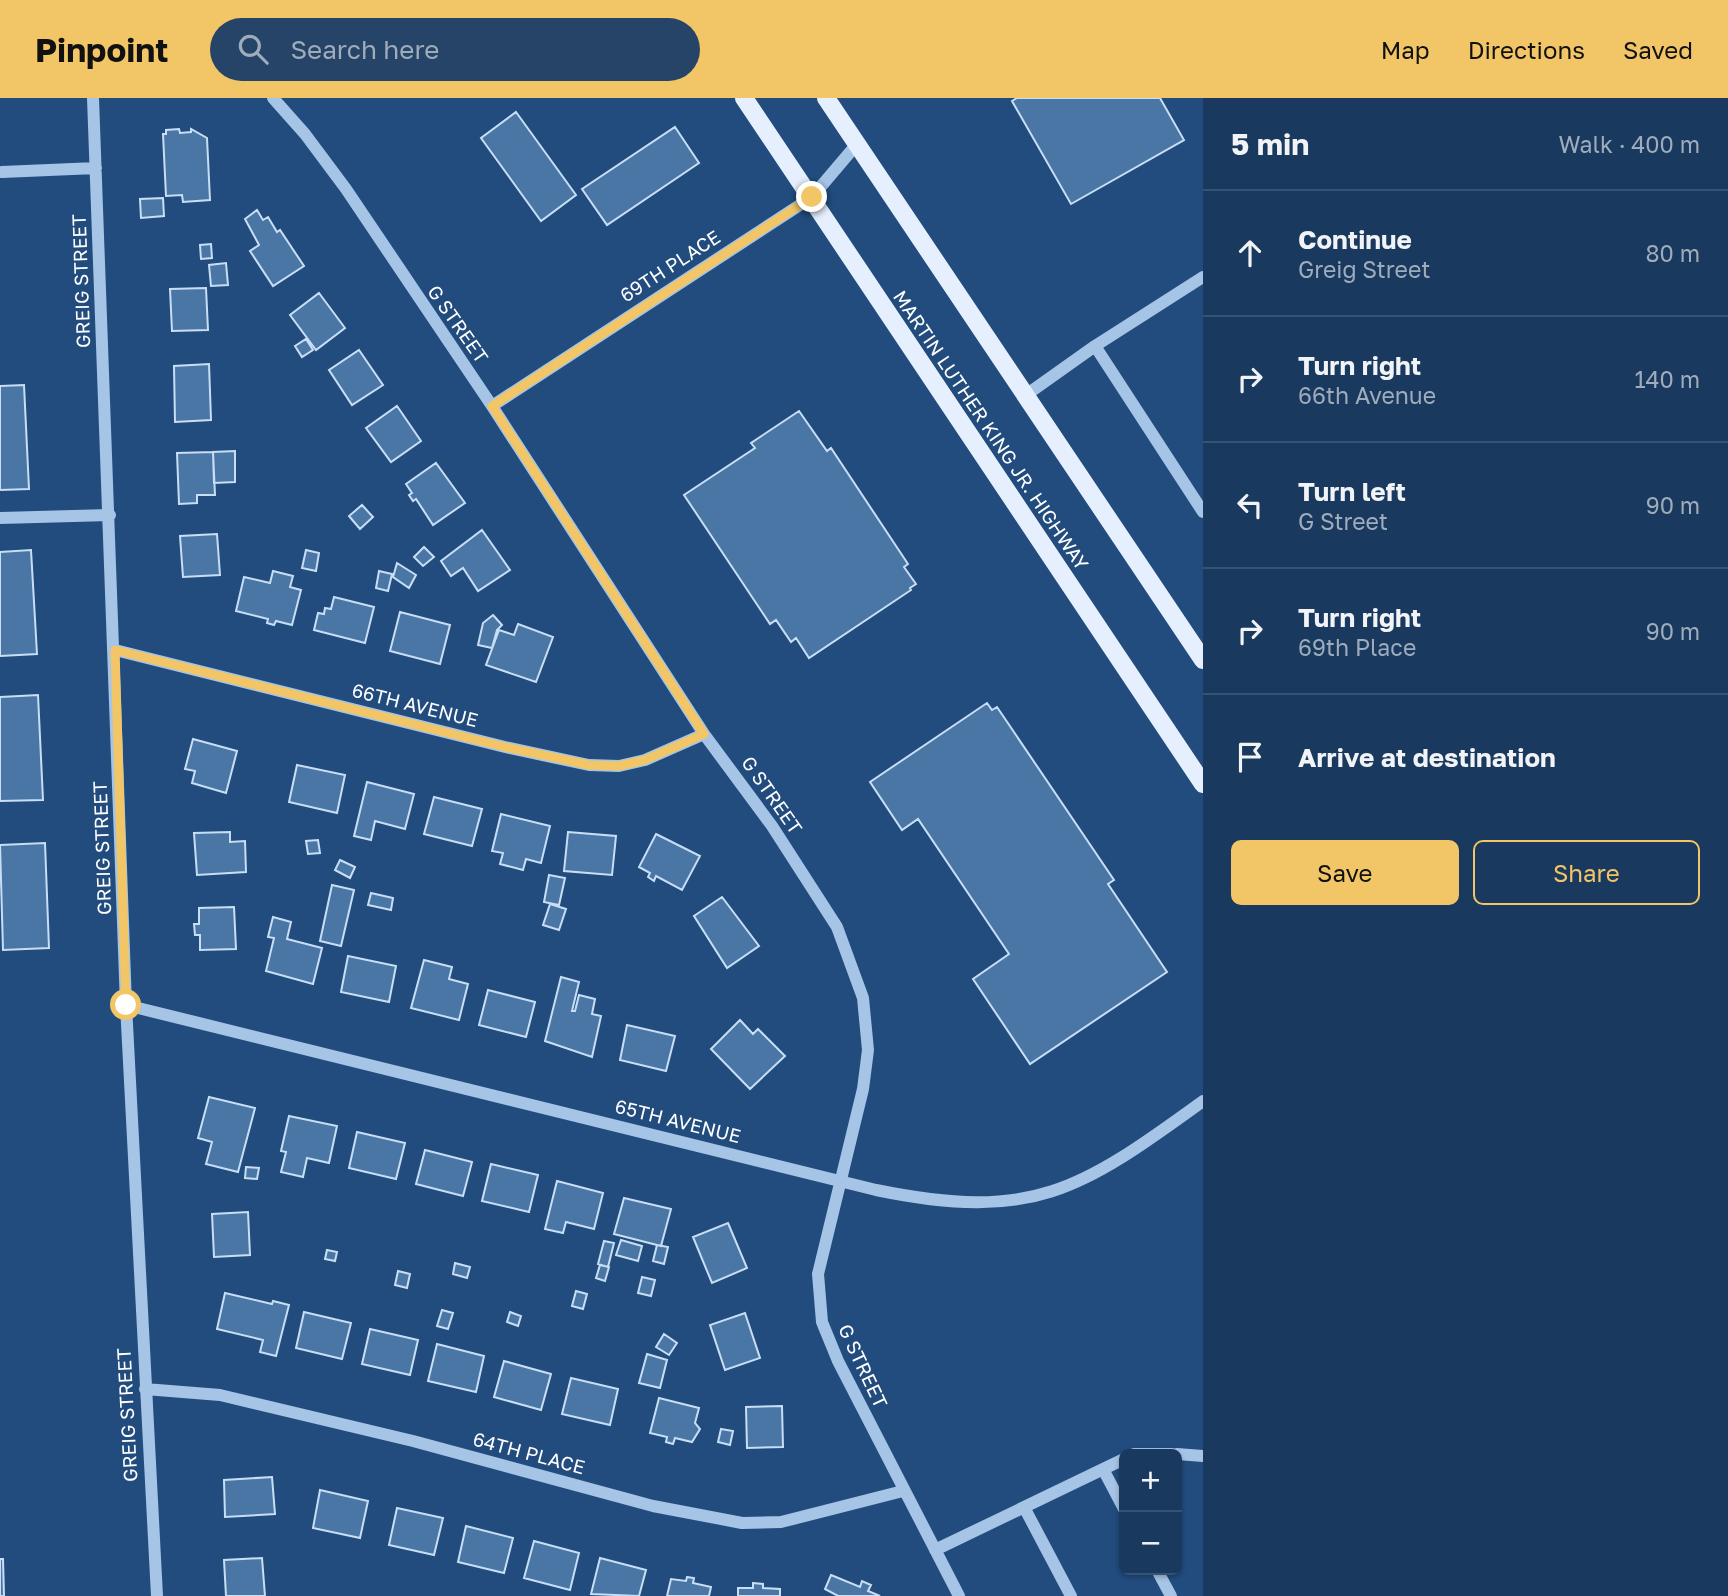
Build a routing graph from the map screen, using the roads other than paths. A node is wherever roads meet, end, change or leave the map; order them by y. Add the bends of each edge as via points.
1 (93, 98) edge
2 (273, 98) edge
3 (744, 98) edge
4 (826, 98) edge
5 (857, 144) junction
6 (96, 168) junction
7 (2, 172) dead end
8 (812, 197) junction
9 (1203, 277) edge
10 (1095, 346) junction
11 (1026, 395) junction
12 (492, 406) junction
13 (1203, 512) edge
14 (110, 515) junction
15 (0, 518) edge
16 (115, 650) junction
17 (1203, 660) edge
18 (704, 734) junction
19 (1203, 784) edge
20 (126, 1005) junction
21 (1203, 1101) edge
22 (840, 1181) junction
23 (145, 1389) junction
24 (1182, 1455) edge
25 (1203, 1456) edge
26 (1119, 1462) edge
27 (1104, 1469) junction
28 (904, 1491) junction
29 (1119, 1498) edge
30 (1025, 1509) junction
31 (935, 1550) junction
32 (1160, 1575) edge
33 (157, 1596) edge
34 (960, 1596) edge
35 (1071, 1596) edge
36 (1171, 1596) edge

1 - 6 street, GREIG STREET
2 - 12 street, G STREET via 346,189
3 - 8 main road, MARTIN LUTHER KING JR. HIGHWAY
4 - 5 main road
5 - 8 street, 69TH PLACE
5 - 11 main road
6 - 7 street
6 - 14 street, GREIG STREET
8 - 12 street, 69TH PLACE
8 - 19 main road, MARTIN LUTHER KING JR. HIGHWAY
9 - 10 street
10 - 11 street
10 - 13 street
11 - 17 main road
12 - 18 street, G STREET
14 - 15 street
14 - 16 street, GREIG STREET
16 - 18 street, 66TH AVENUE via 589,765 619,766 645,760
16 - 20 street, GREIG STREET
18 - 22 street, G STREET via 772,826 837,927 863,998 868,1050
20 - 22 street, 65TH AVENUE
20 - 23 street, GREIG STREET
21 - 22 street, 65TH AVENUE via 1100,1172 1030,1199 993,1204 948,1202
22 - 28 street, G STREET via 818,1274 822,1322
23 - 28 street, 64TH PLACE via 206,1392 246,1400 653,1506 742,1523 781,1522
23 - 33 street, GREIG STREET
24 - 25 street
26 - 27 street
27 - 29 street
27 - 30 street
28 - 31 street, G STREET
30 - 31 street
30 - 35 street
31 - 34 street, G STREET
32 - 36 street

